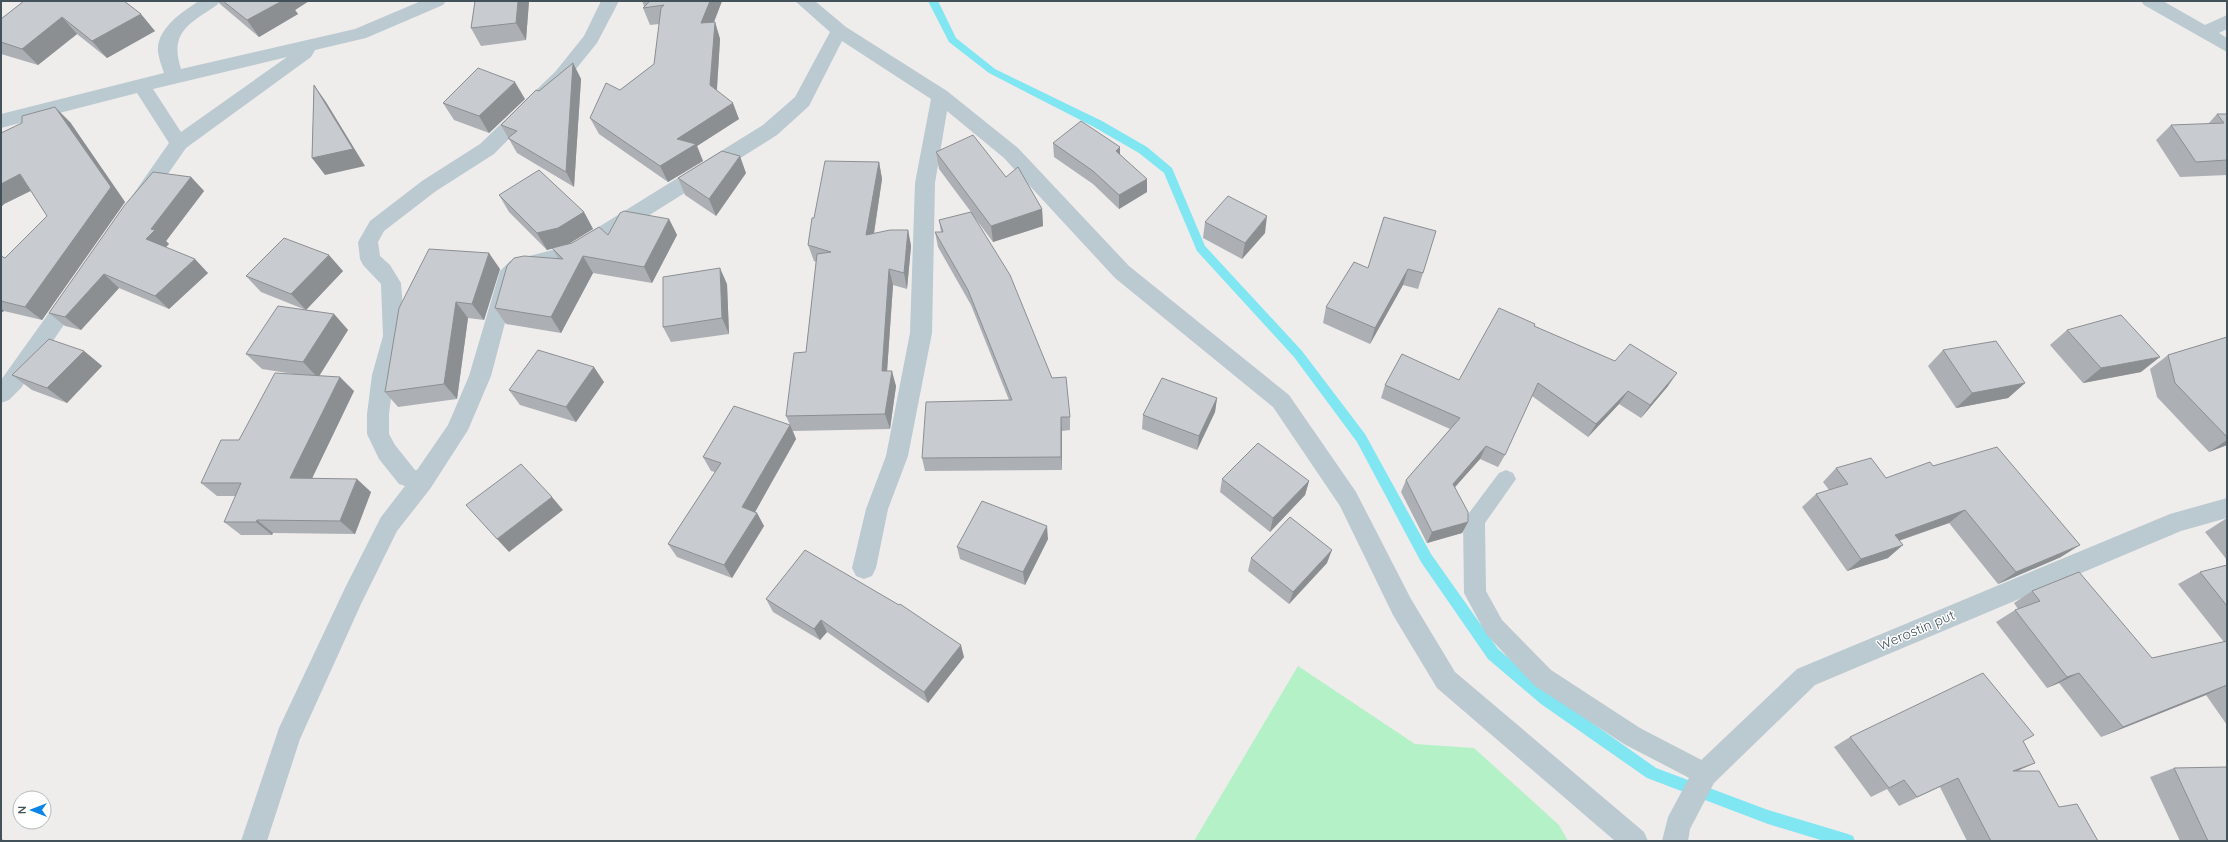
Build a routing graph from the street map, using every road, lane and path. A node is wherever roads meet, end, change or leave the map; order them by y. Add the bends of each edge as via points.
1 (210, 1) edge
2 (438, 1) edge
3 (610, 1) edge
4 (804, 1) edge
5 (2150, 1) edge
6 (2227, 21) edge
7 (840, 31) junction
8 (2205, 33) junction
9 (2227, 46) edge
10 (308, 48) junction
11 (174, 78) junction
12 (141, 85) junction
13 (941, 96) junction
14 (1, 121) edge
15 (179, 143) junction
16 (134, 208) edge
17 (85, 277) edge
18 (1, 394) edge
19 (1506, 479) dead end
20 (422, 482) junction
21 (2227, 508) edge
22 (864, 568) dead end
23 (1705, 775) junction
24 (254, 841) edge
25 (1635, 841) edge
26 (1675, 841) edge

1 - 11 street via 190,15 173,33 167,50
2 - 10 street via 360,34
3 - 20 street via 591,39 561,76 529,109 488,149 429,186 377,226 368,242 370,259 391,283 394,336 383,375 378,434 387,452 407,476
4 - 7 street
5 - 8 street
6 - 8 street
7 - 13 street
7 - 20 street via 802,101 770,130 574,252 517,267 507,277 480,376 457,430
8 - 9 street
10 - 11 street
10 - 15 street via 305,53
11 - 12 street
12 - 14 street
12 - 15 street
13 - 22 street via 925,183 921,333 897,456 877,509
13 - 25 street via 1012,153 1122,272 1281,401 1348,499 1402,607 1446,680
15 - 16 street
17 - 18 street via 14,382
19 - 23 lane via 1474,521 1475,593 1494,627 1543,678 1632,736
20 - 24 street via 389,524 353,596 288,737
21 - 23 street, Werostin put via 2178,522 1806,677
23 - 26 street, Werostin put via 1677,826

